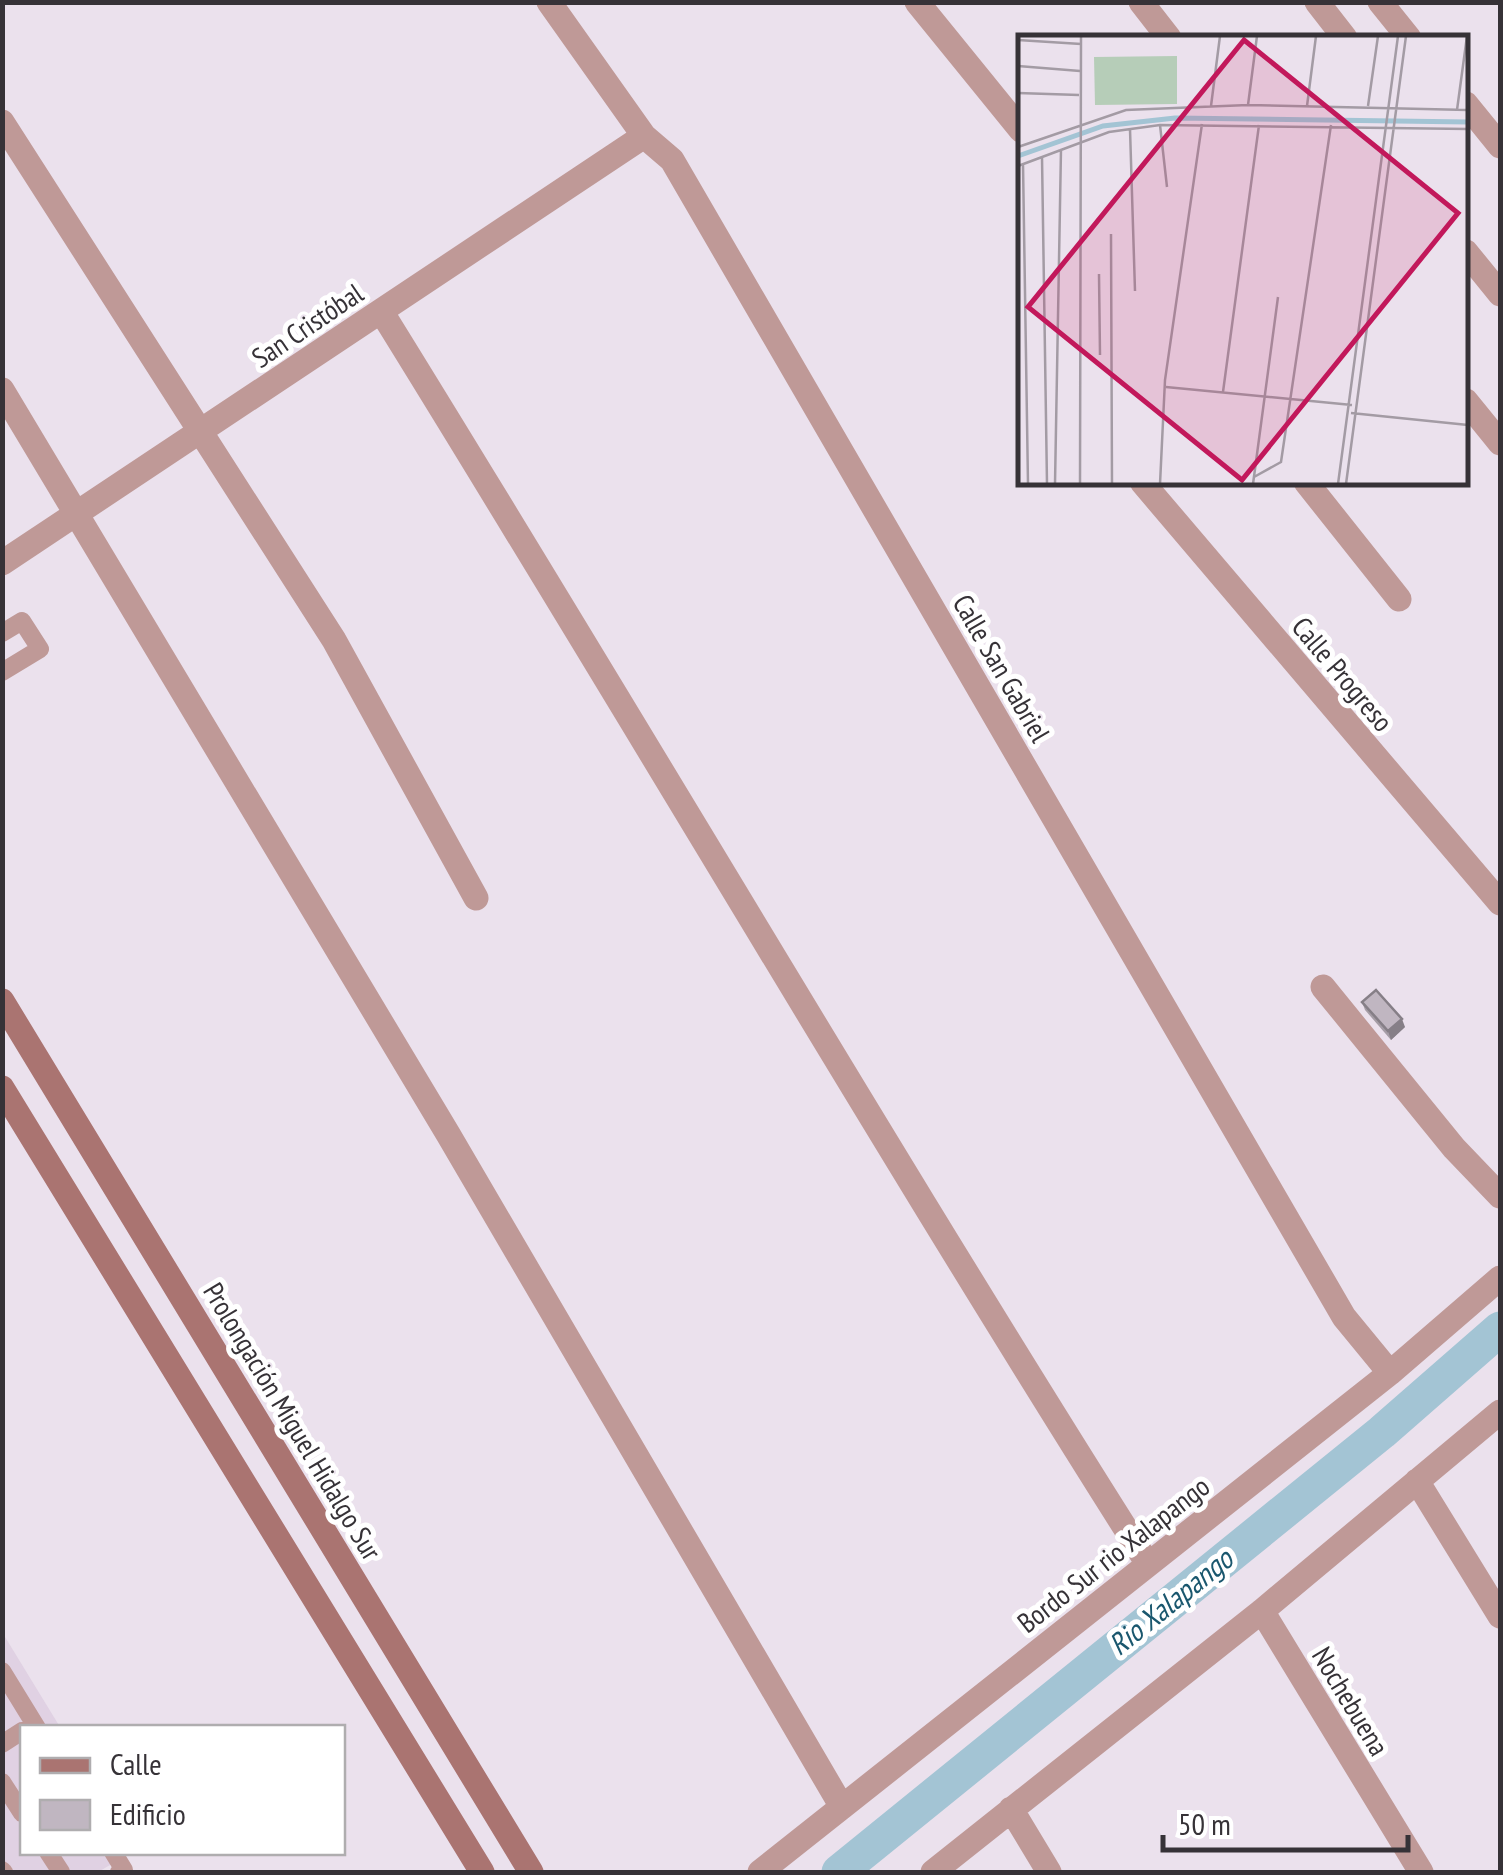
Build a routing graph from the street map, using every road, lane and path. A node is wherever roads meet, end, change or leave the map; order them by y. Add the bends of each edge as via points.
1 (549, 2) edge
2 (917, 2) edge
3 (1141, 2) edge
4 (1317, 2) edge
5 (1380, 2) edge
6 (1167, 35) edge
7 (1344, 35) edge
8 (1407, 35) edge
9 (1468, 106) edge
10 (2, 122) edge
11 (1018, 128) edge
12 (644, 136) junction
13 (1500, 146) edge
14 (1468, 254) edge
15 (1500, 294) edge
16 (381, 312) junction
17 (2, 390) edge
18 (1468, 403) edge
19 (202, 431) junction
20 (1500, 444) edge
21 (1145, 485) edge
22 (1308, 485) edge
23 (76, 515) junction
24 (2, 563) edge
25 (1399, 598) dead end
26 (2, 633) edge
27 (2, 672) edge
28 (476, 898) dead end
29 (1500, 902) edge
30 (1323, 987) dead end
31 (2, 1001) edge
32 (2, 1088) edge
33 (1500, 1196) edge
34 (1500, 1278) edge
35 (1390, 1373) junction
36 (1500, 1412) edge
37 (1417, 1481) junction
38 (1148, 1564) junction
39 (1262, 1611) junction
40 (1500, 1616) edge
41 (2, 1671) edge
42 (29, 1725) edge
43 (2, 1782) edge
44 (842, 1808) junction
45 (20, 1809) edge
46 (1011, 1809) junction
47 (482, 1872) edge
48 (531, 1872) edge
49 (760, 1872) edge
50 (933, 1872) edge
51 (1049, 1872) edge
52 (1421, 1872) edge

1 - 12 street, Calle San Gabriel
2 - 11 street
3 - 6 street
4 - 7 street
5 - 8 street
9 - 13 street
10 - 19 street
12 - 16 street, San Cristóbal
12 - 35 street, Calle San Gabriel via 672,160 1344,1317
14 - 15 street
16 - 19 street, San Cristóbal
16 - 38 street via 631,714 974,1290
17 - 23 street
18 - 20 street
19 - 23 street, San Cristóbal
19 - 28 street via 334,640
21 - 29 street, Calle Progreso
22 - 25 street
23 - 24 street, San Cristóbal
23 - 44 street
26 - 27 lane via 22,621 40,649
30 - 33 street
31 - 48 main road, Prolongación Miguel Hidalgo Sur
32 - 47 main road
34 - 35 street, Bordo Sur rio Xalapango
35 - 38 street, Bordo Sur rio Xalapango
36 - 37 street
37 - 39 street
37 - 40 street
38 - 44 street, Bordo Sur rio Xalapango
39 - 46 street
39 - 52 street, Nochebuena
41 - 42 lane
43 - 45 lane
44 - 49 street, Bordo Sur rio Xalapango
46 - 50 street
46 - 51 street

